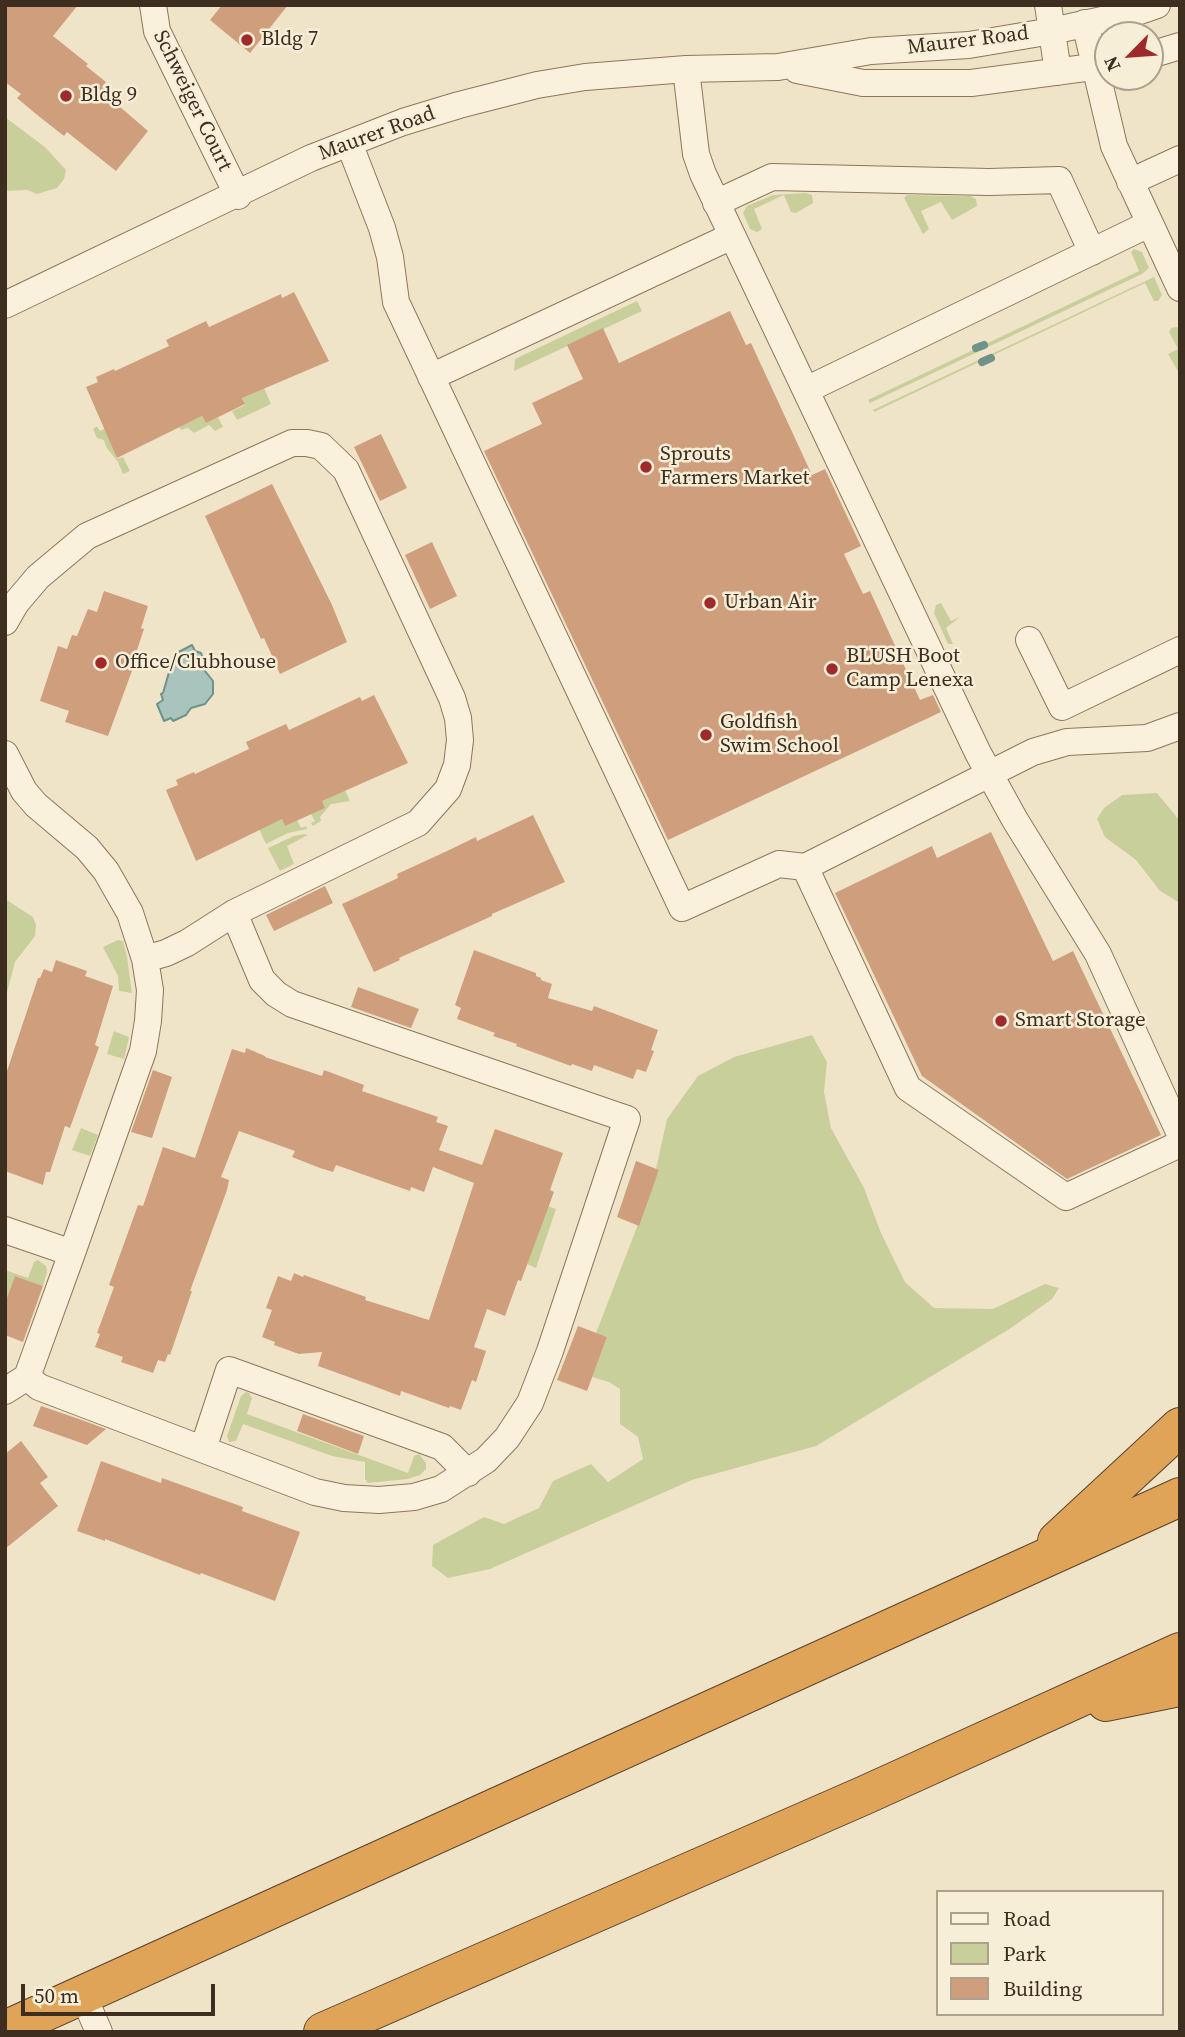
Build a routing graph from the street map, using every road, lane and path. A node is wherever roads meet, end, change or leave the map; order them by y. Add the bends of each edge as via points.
1 (152, 5) edge
2 (1157, 5) edge
3 (1050, 18) edge
4 (1085, 23) junction
5 (1094, 47) edge
6 (778, 67) junction
7 (1094, 67) edge
8 (686, 69) junction
9 (1058, 72) junction
10 (1105, 91) edge
11 (349, 144) junction
12 (1180, 159) edge
13 (1129, 182) junction
14 (237, 196) junction
15 (716, 203) junction
16 (1149, 224) junction
17 (732, 236) junction
18 (1092, 252) junction
19 (1180, 288) edge
20 (5, 305) edge
21 (431, 377) junction
22 (806, 390) junction
23 (5, 622) edge
24 (1029, 640) dead end
25 (1180, 650) edge
26 (1062, 707) junction
27 (1180, 726) edge
28 (1067, 742) junction
29 (5, 754) edge
30 (989, 774) junction
31 (805, 867) junction
32 (234, 913) junction
33 (145, 959) junction
34 (1180, 1133) edge
35 (1180, 1144) edge
36 (5, 1230) edge
37 (72, 1254) junction
38 (16, 1384) edge
39 (1180, 1427) edge
40 (204, 1449) junction
41 (468, 1473) junction
42 (1180, 1497) edge
43 (1033, 1564) junction
44 (1180, 1652) edge
45 (1180, 1687) edge
46 (1043, 1715) junction
47 (83, 1995) junction
48 (5, 2030) edge
49 (99, 2032) edge
50 (323, 2032) edge

1 - 14 street, Schweiger Court via 157,31
2 - 4 street, Maurer Road
3 - 4 street, Maurer Road
3 - 6 street, Maurer Road via 968,45 871,51
3 - 9 street
4 - 5 street
6 - 8 street, Maurer Road
6 - 9 street, Maurer Road via 863,83 971,83
7 - 9 street, Maurer Road
8 - 11 street, Maurer Road via 537,85 403,122
8 - 15 street via 696,154
10 - 13 street via 1114,146
11 - 14 street, Maurer Road
11 - 21 street via 382,228 396,302
12 - 13 street
13 - 16 street
14 - 20 street, Maurer Road
15 - 17 street
15 - 18 street via 772,177 1059,180
16 - 18 street
16 - 19 street
17 - 21 street
17 - 22 street
18 - 22 street
21 - 31 street via 682,908 779,864
22 - 30 street
23 - 32 street via 37,577 86,536 292,443 321,446 346,470 452,698 460,740 457,765 448,789 418,823
24 - 26 street
25 - 26 street
26 - 28 street
27 - 28 street via 1147,738
28 - 30 street via 1033,752
29 - 33 street via 24,791 87,848 106,872 130,914
30 - 31 street
30 - 34 street via 1098,954
31 - 35 street via 908,1088 1066,1197
32 - 33 street via 187,943
32 - 41 street via 262,980 292,1004 627,1119 530,1403 507,1438
33 - 37 street via 150,990 143,1051
36 - 37 street
37 - 38 street
38 - 40 street via 39,1387
39 - 43 highway
40 - 41 street via 315,1492 344,1498 414,1497 441,1489
40 - 41 street via 229,1370 442,1447
42 - 43 highway
43 - 47 highway
44 - 46 highway
45 - 46 highway
46 - 50 highway
47 - 48 highway
47 - 49 street

